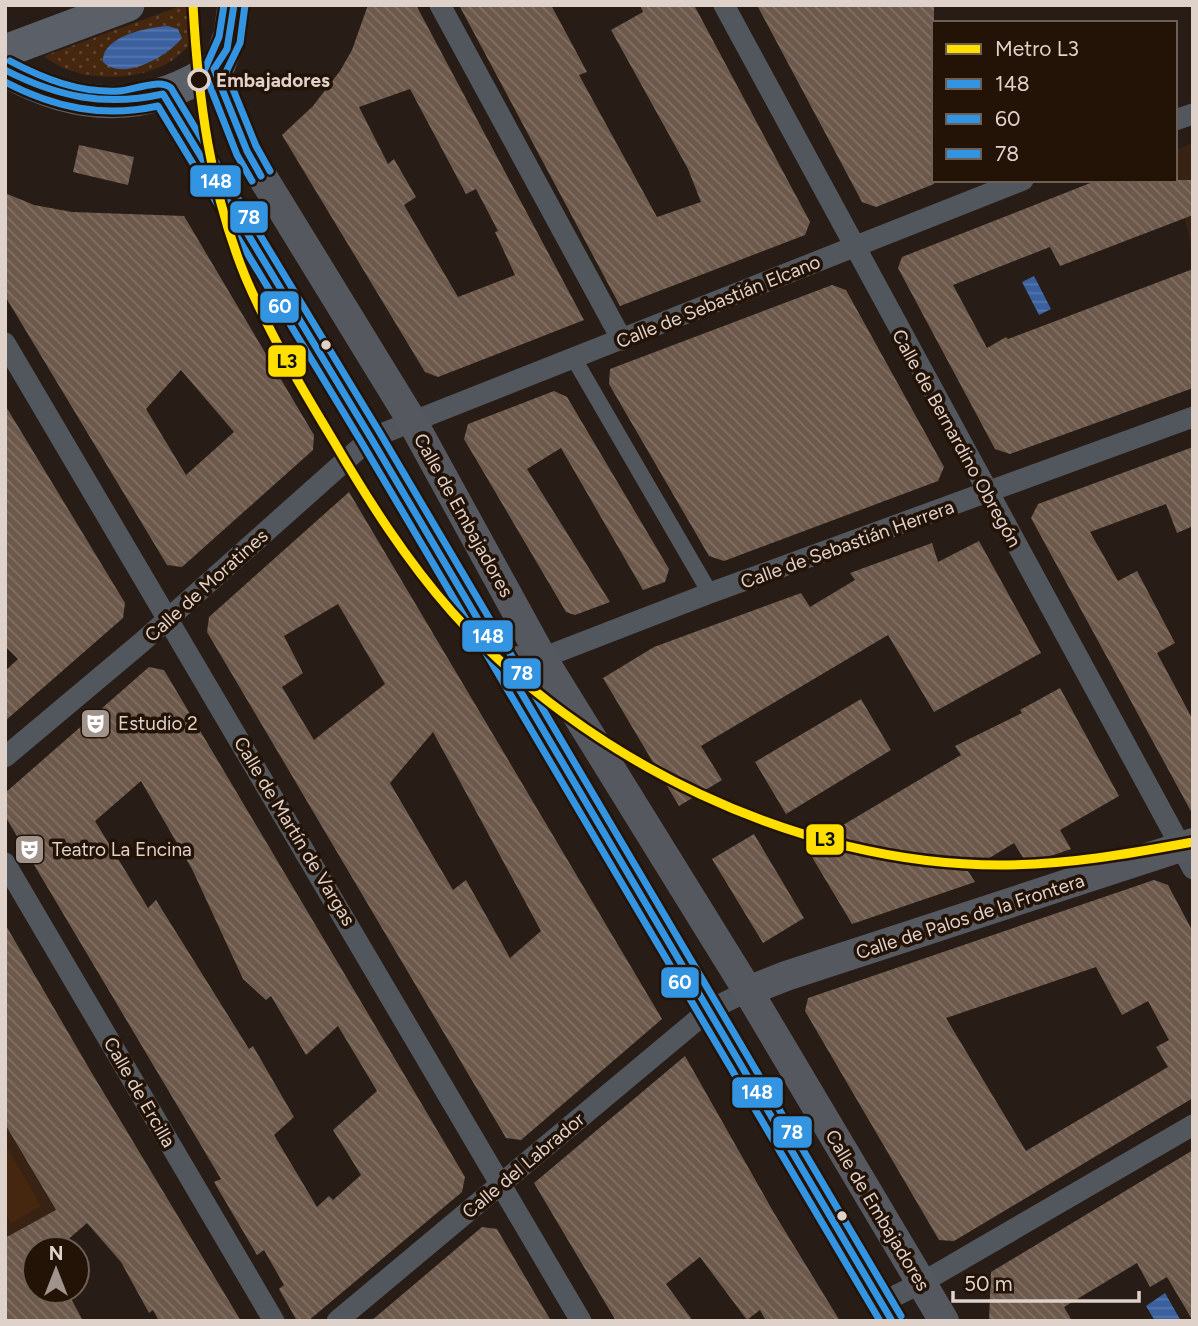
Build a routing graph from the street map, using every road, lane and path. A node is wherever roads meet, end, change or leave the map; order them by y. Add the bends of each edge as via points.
1 (128, 5) edge
2 (234, 5) edge
3 (440, 5) edge
4 (724, 5) edge
5 (5, 51) edge
6 (5, 69) edge
7 (214, 69) junction
8 (163, 94) junction
9 (1018, 182) edge
10 (854, 247) junction
11 (622, 340) junction
12 (5, 343) edge
13 (573, 357) junction
14 (1193, 417) edge
15 (412, 421) junction
16 (371, 438) junction
17 (987, 493) junction
18 (710, 593) junction
19 (169, 618) junction
20 (500, 656) junction
21 (542, 658) junction
22 (5, 757) edge
23 (1189, 853) edge
24 (5, 863) edge
25 (748, 991) junction
26 (709, 1010) junction
27 (1193, 1125) edge
28 (502, 1182) junction
29 (923, 1282) junction
30 (887, 1312) edge
31 (274, 1321) edge
32 (337, 1321) edge
33 (581, 1321) edge
34 (944, 1321) edge

1 - 5 main road
2 - 7 main road via 230,35
3 - 11 street
4 - 10 street, Calle de Bernardino Obregón
6 - 8 main road via 46,89 100,103 129,103
7 - 8 main road
7 - 15 main road, Calle de Embajadores via 249,155
8 - 16 main road, Calle de Embajadores
9 - 10 street, Calle de Sebastián Elcano
10 - 11 street, Calle de Sebastián Elcano
10 - 17 street, Calle de Bernardino Obregón
11 - 13 street, Calle de Sebastián Elcano
12 - 19 street, Calle de Martín de Vargas
13 - 15 street, Calle de Sebastián Elcano
13 - 18 street
14 - 17 street, Calle de Sebastián Herrera
15 - 16 street, Calle de Moratines
15 - 21 main road, Calle de Embajadores
16 - 19 street, Calle de Moratines
16 - 20 main road, Calle de Embajadores
17 - 18 street, Calle de Sebastián Herrera
17 - 23 street, Calle de Bernardino Obregón
18 - 21 street, Calle de Sebastián Herrera
19 - 22 street, Calle de Moratines
19 - 28 street, Calle de Martín de Vargas
20 - 21 street, Calle de Sebastián Herrera
20 - 26 main road, Calle de Embajadores
21 - 25 main road, Calle de Embajadores
23 - 25 main road, Calle de Palos de la Frontera
24 - 31 street, Calle de Ercilla
25 - 26 street
25 - 29 main road, Calle de Embajadores
26 - 28 street, Calle del Labrador
26 - 30 main road, Calle de Embajadores
27 - 29 street
28 - 32 street, Calle del Labrador
28 - 33 street, Calle de Martín de Vargas
29 - 30 street
29 - 34 main road, Calle de Embajadores

